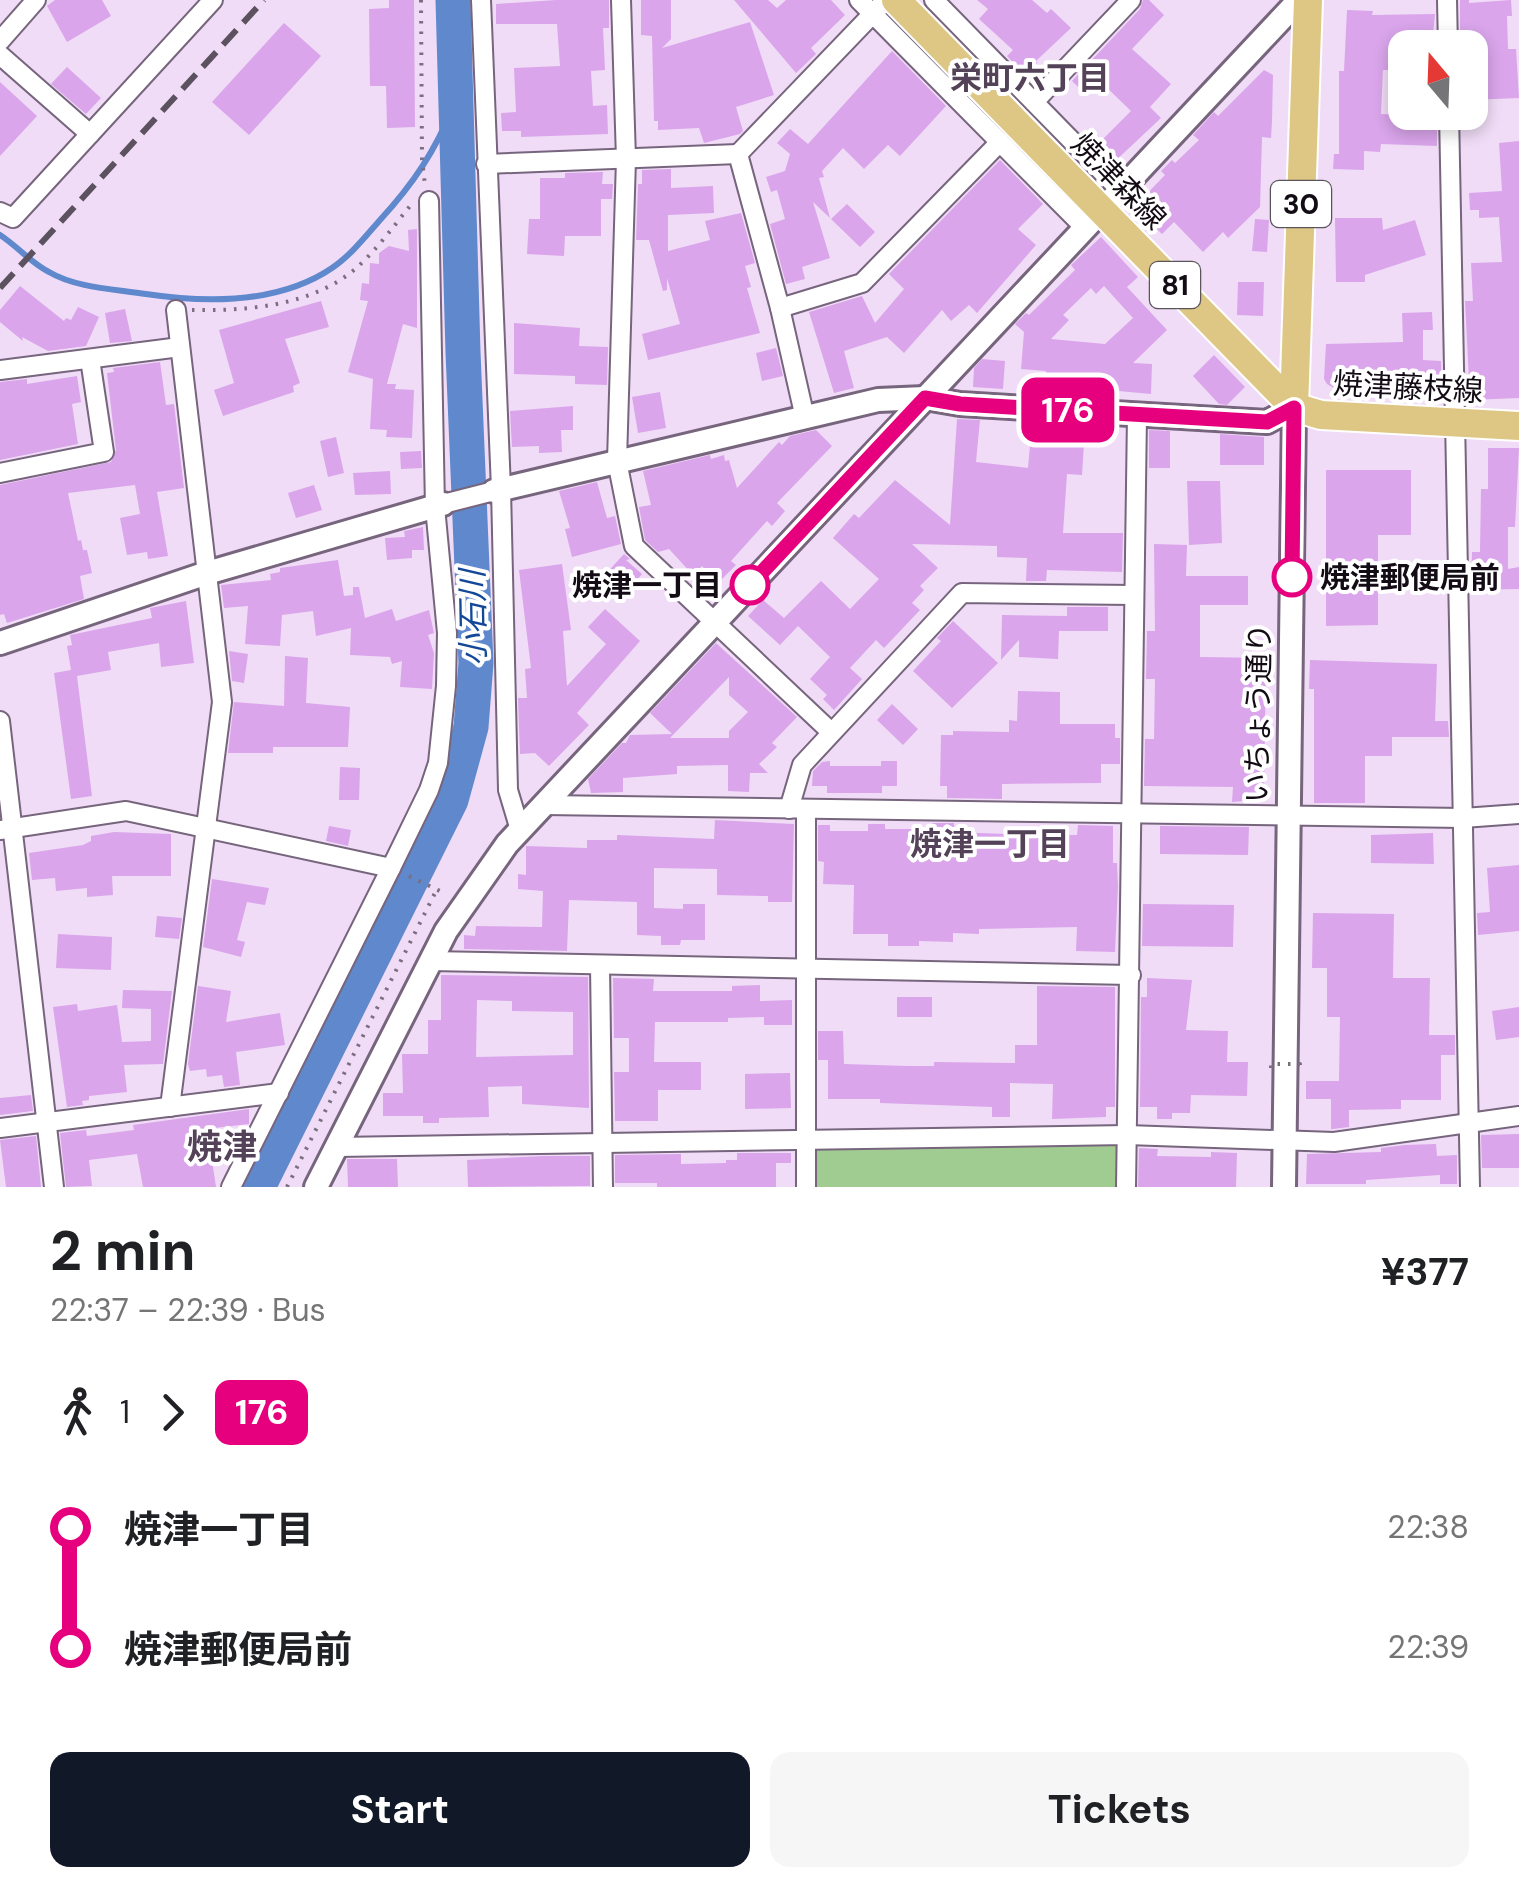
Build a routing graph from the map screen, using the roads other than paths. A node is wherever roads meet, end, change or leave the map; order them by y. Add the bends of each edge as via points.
1 (36, 0) edge
2 (213, 0) edge
3 (481, 0) edge
4 (622, 0) edge
5 (934, 0) edge
6 (1130, 0) edge
7 (1300, 0) edge
8 (1308, 0) edge
9 (1447, 0) edge
10 (882, 3) edge
11 (1448, 30) edge
12 (0, 41) edge
13 (0, 56) edge
14 (1034, 102) junction
15 (1450, 130) edge
16 (90, 134) junction
17 (1000, 142) junction
18 (738, 154) junction
19 (626, 159) junction
20 (486, 164) junction
21 (427, 192) road end
22 (1102, 209) junction
23 (0, 212) edge
24 (780, 308) junction
25 (176, 310) road end
26 (180, 347) junction
27 (90, 359) junction
28 (0, 370) edge
29 (925, 398) junction
30 (1294, 408) junction
31 (1137, 414) junction
32 (804, 418) junction
33 (1456, 421) junction
34 (1519, 426) edge
35 (617, 461) junction
36 (0, 472) edge
37 (497, 490) junction
38 (439, 505) junction
39 (207, 572) junction
40 (1134, 595) junction
41 (715, 622) junction
42 (0, 643) edge
43 (0, 721) edge
44 (830, 732) junction
45 (544, 804) junction
46 (798, 809) junction
47 (1132, 814) junction
48 (1519, 814) edge
49 (1289, 816) junction
50 (1463, 818) junction
51 (206, 828) junction
52 (6, 829) edge
53 (520, 830) junction
54 (394, 869) junction
55 (430, 961) junction
56 (600, 965) junction
57 (807, 970) junction
58 (1131, 975) junction
59 (279, 1094) junction
60 (170, 1107) junction
61 (1519, 1116) edge
62 (48, 1122) junction
63 (1468, 1124) junction
64 (0, 1128) edge
65 (1127, 1135) junction
66 (806, 1138) junction
67 (1285, 1140) junction
68 (604, 1142) junction
69 (337, 1146) junction
70 (54, 1187) edge
71 (231, 1187) edge
72 (316, 1187) edge
73 (603, 1187) edge
74 (806, 1187) edge
75 (1126, 1187) edge
76 (1284, 1187) edge
77 (1470, 1187) edge

1 - 12 street
2 - 16 street
3 - 20 street
4 - 19 street
5 - 14 street
6 - 14 street
7 - 22 street
8 - 30 main road, いちょう通り / 30
9 - 11 street
10 - 17 street
10 - 18 street
10 - 22 main road, 焼津森線 / 81
13 - 16 street
14 - 22 street
15 - 33 street
16 - 23 street via 13,218
17 - 22 street
17 - 24 street via 862,282
18 - 19 street
18 - 24 street
19 - 20 street
19 - 35 street
20 - 37 street
21 - 38 street
22 - 29 street
22 - 30 main road, 焼津森線 / 81
24 - 32 street
25 - 26 street
26 - 27 street
26 - 39 street
27 - 28 street
27 - 36 street via 104,452
29 - 31 street
29 - 32 street via 878,400
29 - 41 street
30 - 31 street via 1267,422
30 - 33 main road, 焼津藤枝線
30 - 49 street, いちょう通り
31 - 40 street
32 - 35 street
33 - 34 main road, 焼津藤枝線
33 - 50 street
35 - 37 street
35 - 41 street via 634,546
37 - 38 street
37 - 53 street via 508,790
38 - 39 street
38 - 54 street via 447,633 442,737 429,790
39 - 42 street
39 - 51 street via 222,702
40 - 44 street via 962,593
40 - 47 street
41 - 44 street
41 - 45 street
43 - 52 street
44 - 46 street via 802,765
45 - 46 street
45 - 53 street
46 - 47 street
46 - 57 street
47 - 49 street
47 - 58 street
48 - 50 street
49 - 50 street
49 - 67 street, いちょう通り
50 - 63 street
51 - 52 street via 126,810
51 - 54 street
51 - 60 street
52 - 62 street
53 - 55 street via 464,902
54 - 59 street
55 - 56 street
55 - 69 street
56 - 57 street
56 - 68 street
57 - 58 street
57 - 66 street
58 - 65 street
59 - 60 street
59 - 71 street
60 - 62 street
61 - 63 street
62 - 64 street
62 - 70 street
63 - 67 street via 1334,1142
63 - 77 street
65 - 66 street
65 - 67 street
65 - 75 street
66 - 68 street
66 - 74 street
67 - 76 street, いちょう通り
68 - 69 street
68 - 73 street
69 - 72 street

